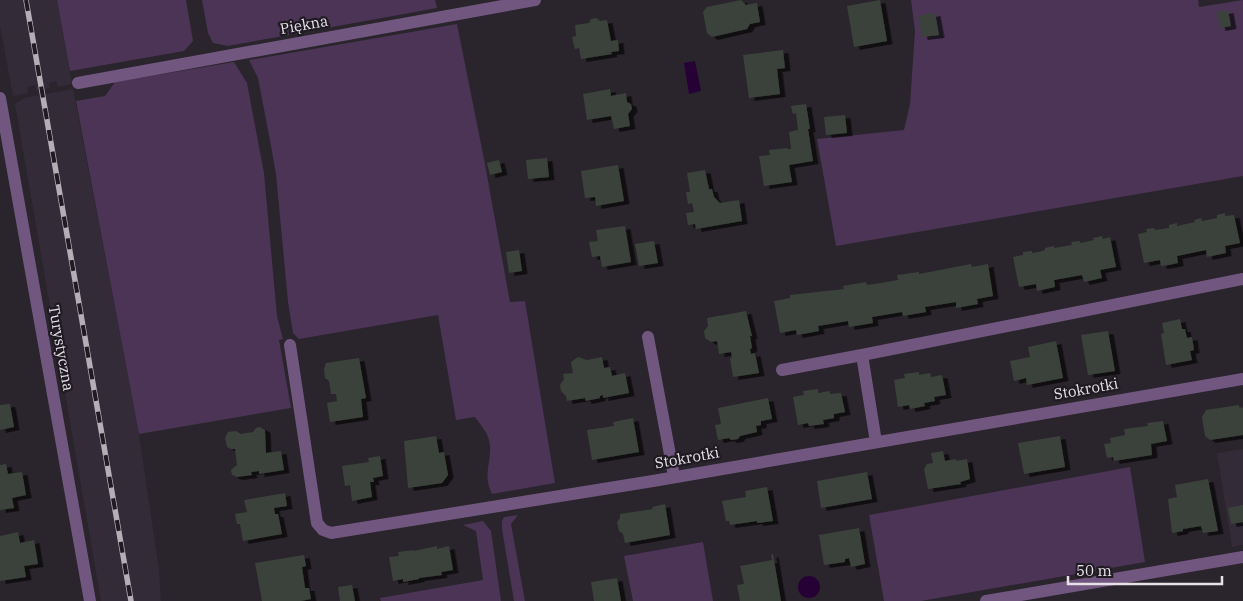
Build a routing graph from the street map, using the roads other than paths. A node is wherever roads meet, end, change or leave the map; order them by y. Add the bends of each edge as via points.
1 (535, 0) edge
2 (78, 83) dead end
3 (0, 100) edge
4 (1243, 279) edge
5 (648, 337) dead end
6 (290, 345) dead end
7 (862, 355) junction
8 (782, 370) dead end
9 (1243, 379) edge
10 (876, 442) junction
11 (674, 476) junction
12 (1243, 557) edge
13 (90, 601) edge
14 (986, 601) edge

1 - 2 street, Piękna
3 - 13 street, Turystyczna
4 - 7 street
5 - 11 street
6 - 11 street, Stokrotki via 317,523 331,534
7 - 8 street
7 - 10 street
9 - 10 street, Stokrotki
10 - 11 street, Stokrotki
12 - 14 street

